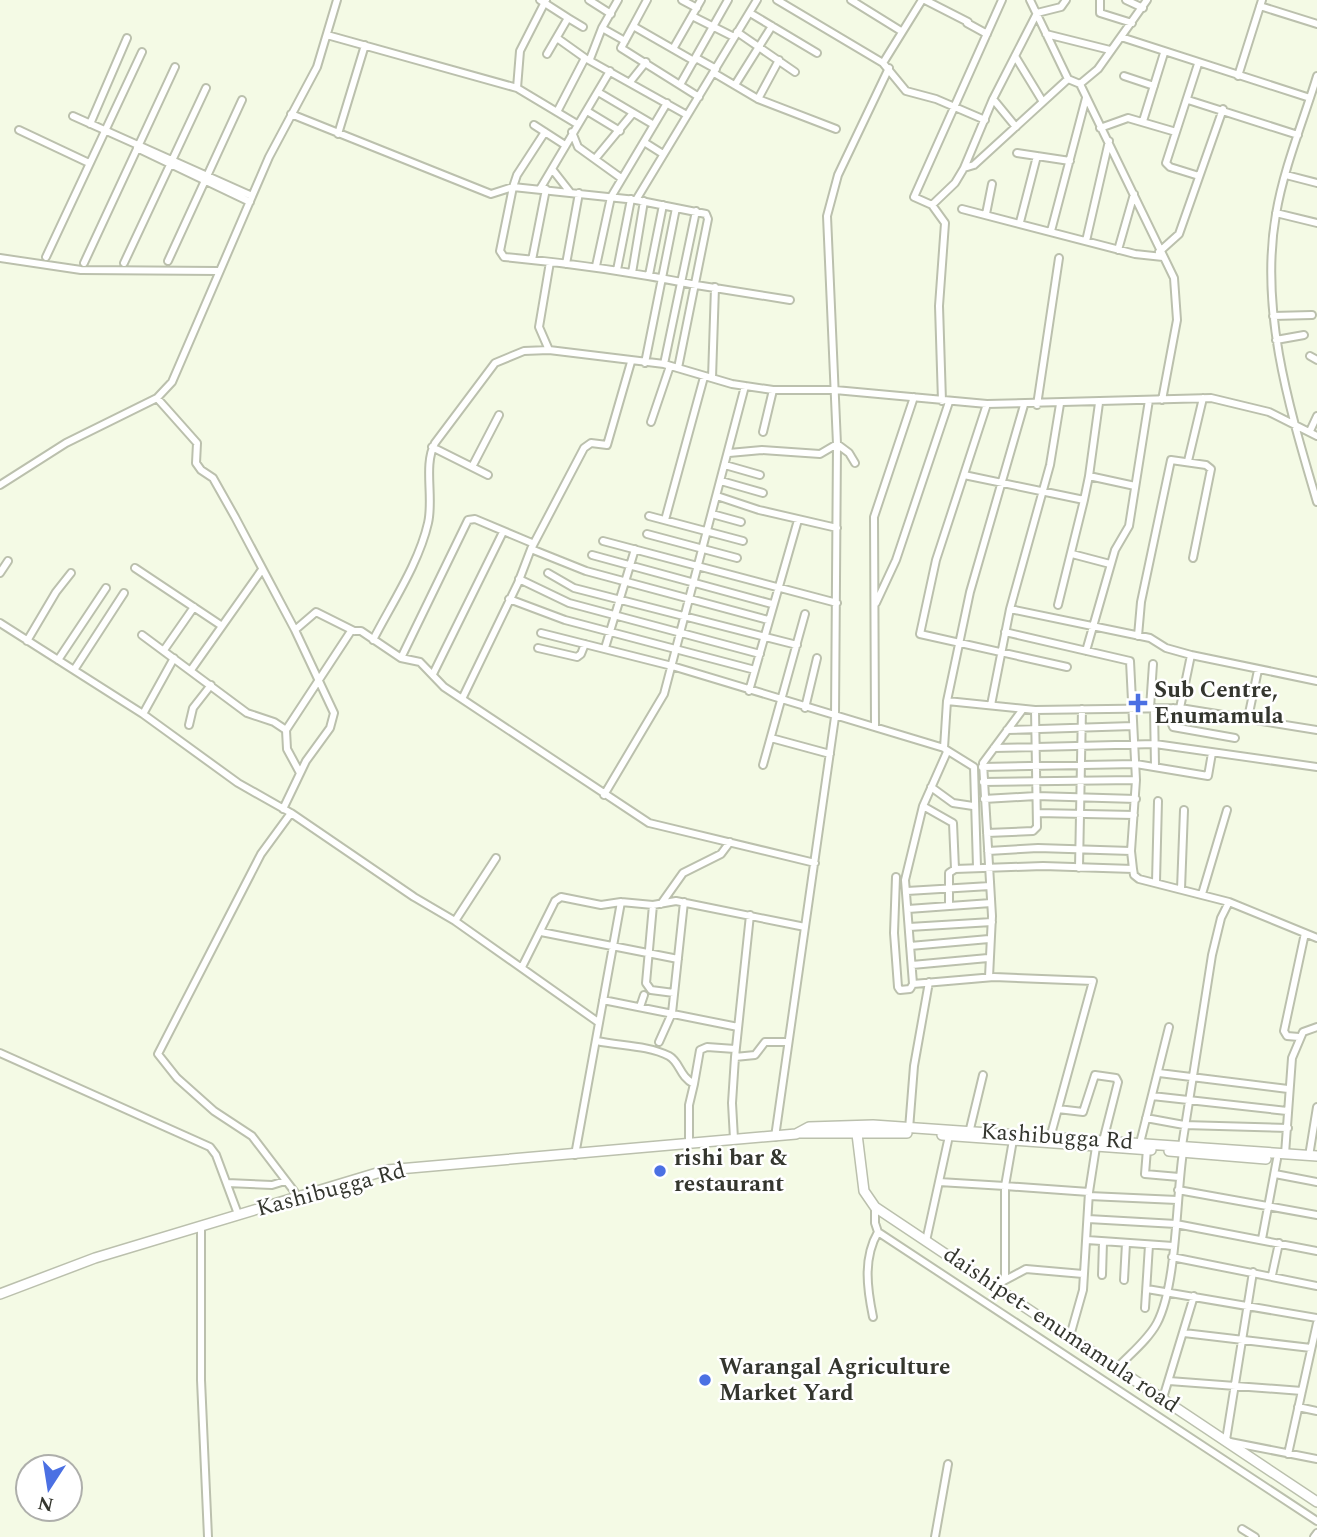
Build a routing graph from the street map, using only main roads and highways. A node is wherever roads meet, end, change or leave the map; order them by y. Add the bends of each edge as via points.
1 (857, 1129) junction
2 (908, 1130) junction
3 (968, 1135) junction
4 (1050, 1140) junction
5 (1314, 1158) edge
6 (0, 1294) edge
7 (1317, 1502) edge

1 - 2 main road, Kashibugga Rd
1 - 6 main road, Kashibugga Rd via 387,1170 94,1258
1 - 7 main road, daishipet- enumamula road via 864,1191 875,1207
2 - 3 main road, Kashibugga Rd
2 - 3 main road, Kashibugga Rd
3 - 4 main road, Kashibugga Rd
3 - 4 main road, Kashibugga Rd
4 - 5 main road, Kashibugga Rd

